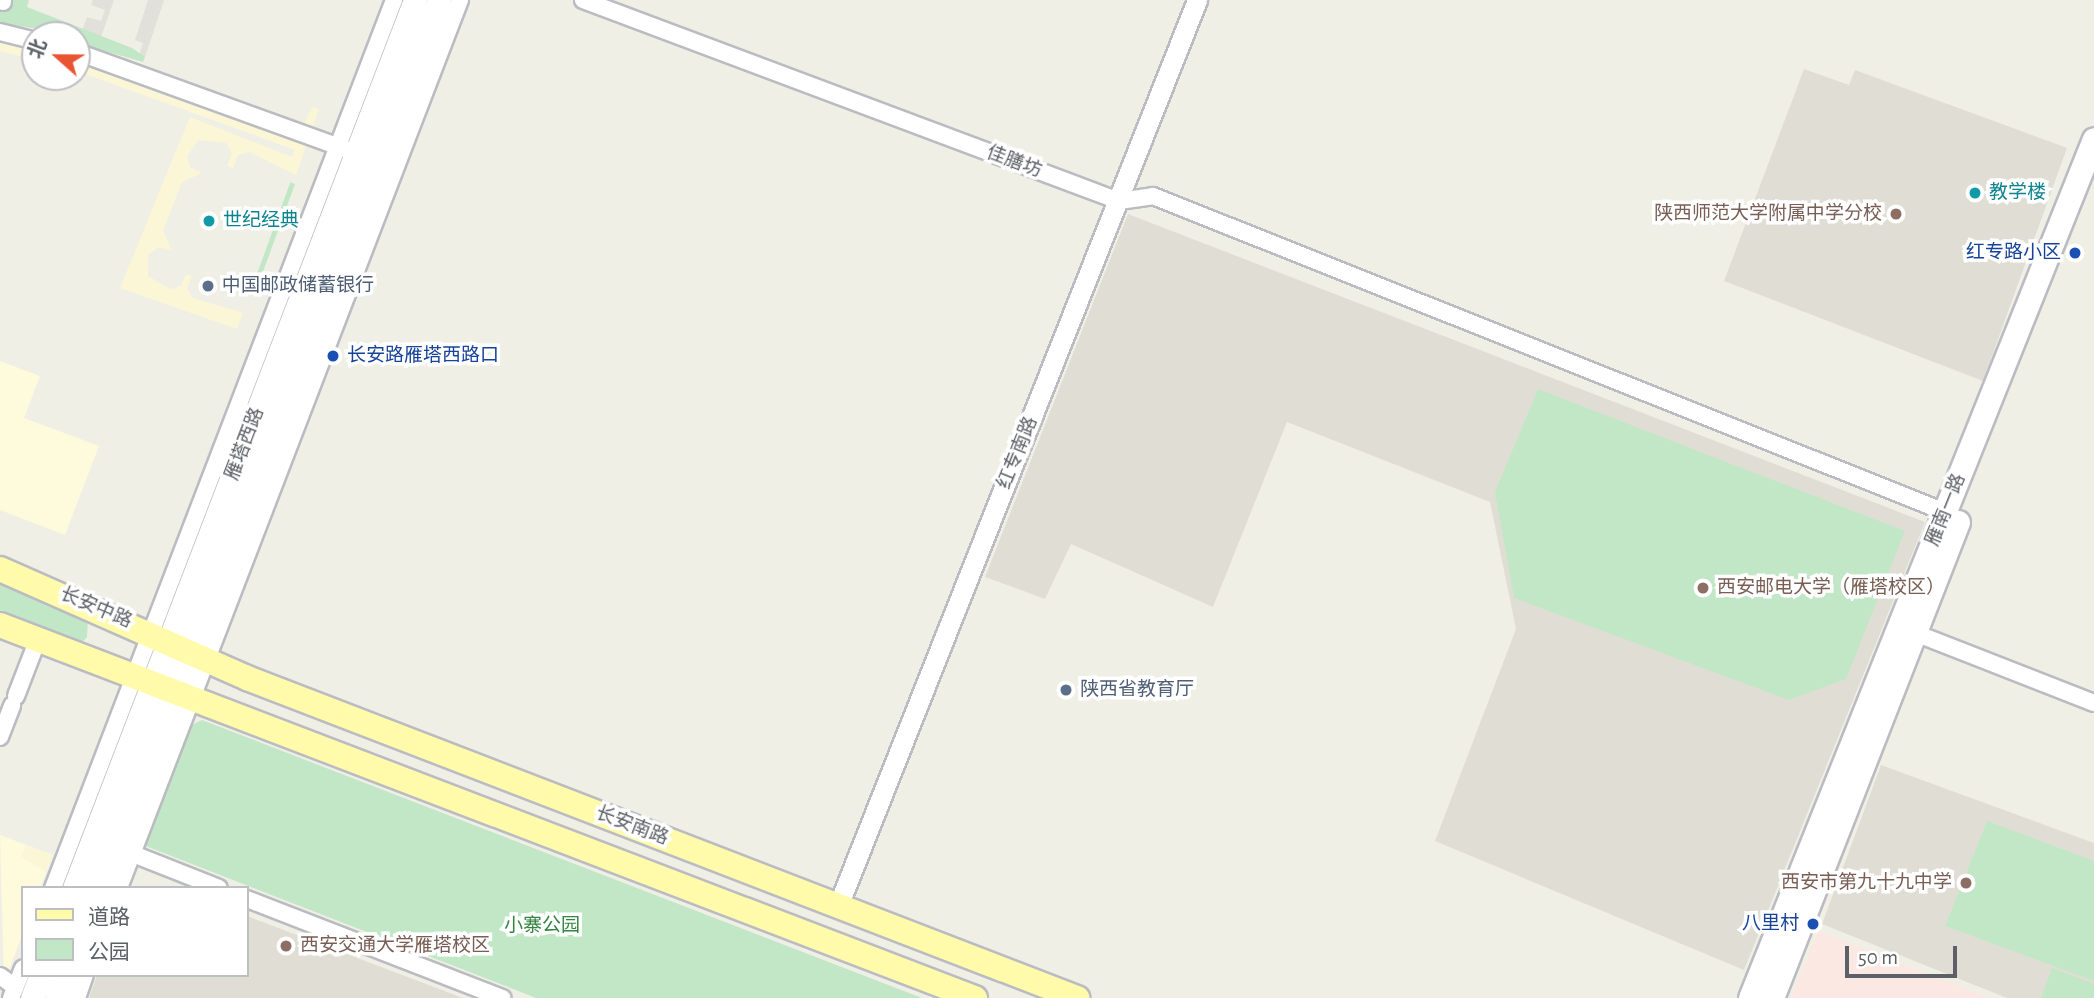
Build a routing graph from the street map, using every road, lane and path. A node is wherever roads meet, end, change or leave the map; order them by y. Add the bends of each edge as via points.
1 (394, 0) edge
2 (415, 0) edge
3 (439, 0) edge
4 (460, 0) edge
5 (583, 0) edge
6 (1197, 0) edge
7 (0, 32) edge
8 (21, 37) edge
9 (91, 57) edge
10 (2094, 139) edge
11 (347, 149) junction
12 (2094, 179) edge
13 (1119, 201) junction
14 (1945, 513) junction
15 (0, 569) edge
16 (0, 625) edge
17 (1908, 630) junction
18 (38, 639) junction
19 (179, 646) junction
20 (164, 686) junction
21 (2094, 703) edge
22 (0, 737) edge
23 (123, 850) junction
24 (54, 886) edge
25 (75, 886) edge
26 (100, 886) edge
27 (119, 886) edge
28 (214, 886) edge
29 (248, 899) edge
30 (838, 906) junction
31 (0, 976) edge
32 (39, 977) edge
33 (64, 977) edge
34 (84, 977) edge
35 (19, 994) edge
36 (56, 998) edge
37 (77, 998) edge
38 (502, 998) edge
39 (975, 998) edge
40 (1077, 998) edge
41 (1751, 998) edge
42 (1772, 998) edge

1 - 11 street
2 - 11 main road, 雁塔西路
3 - 19 main road, 雁塔西路
4 - 19 street
5 - 13 street, 佳膳坊
6 - 13 street, 红专南路
7 - 8 street
9 - 11 street
10 - 14 main road, 雁南一路
11 - 19 main road, 雁塔西路
12 - 17 main road, 雁南一路
13 - 14 street, 佳膳坊 via 1153,196
13 - 30 street, 红专南路
14 - 17 main road, 雁南一路
15 - 19 main road, 长安中路
16 - 18 main road
17 - 21 street
17 - 41 main road, 雁南一路
17 - 42 main road, 雁南一路
18 - 20 main road
18 - 22 street
19 - 20 main road, 雁塔西路
19 - 20 street
19 - 30 main road, 长安南路
20 - 23 main road, 雁塔西路
20 - 24 street
20 - 25 main road, 雁塔西路
20 - 39 main road, 长安南路
23 - 26 main road, 雁塔西路
23 - 27 street
23 - 28 street
29 - 38 street
30 - 40 main road, 长安南路
31 - 35 street
32 - 35 main road
33 - 36 main road
34 - 37 street

